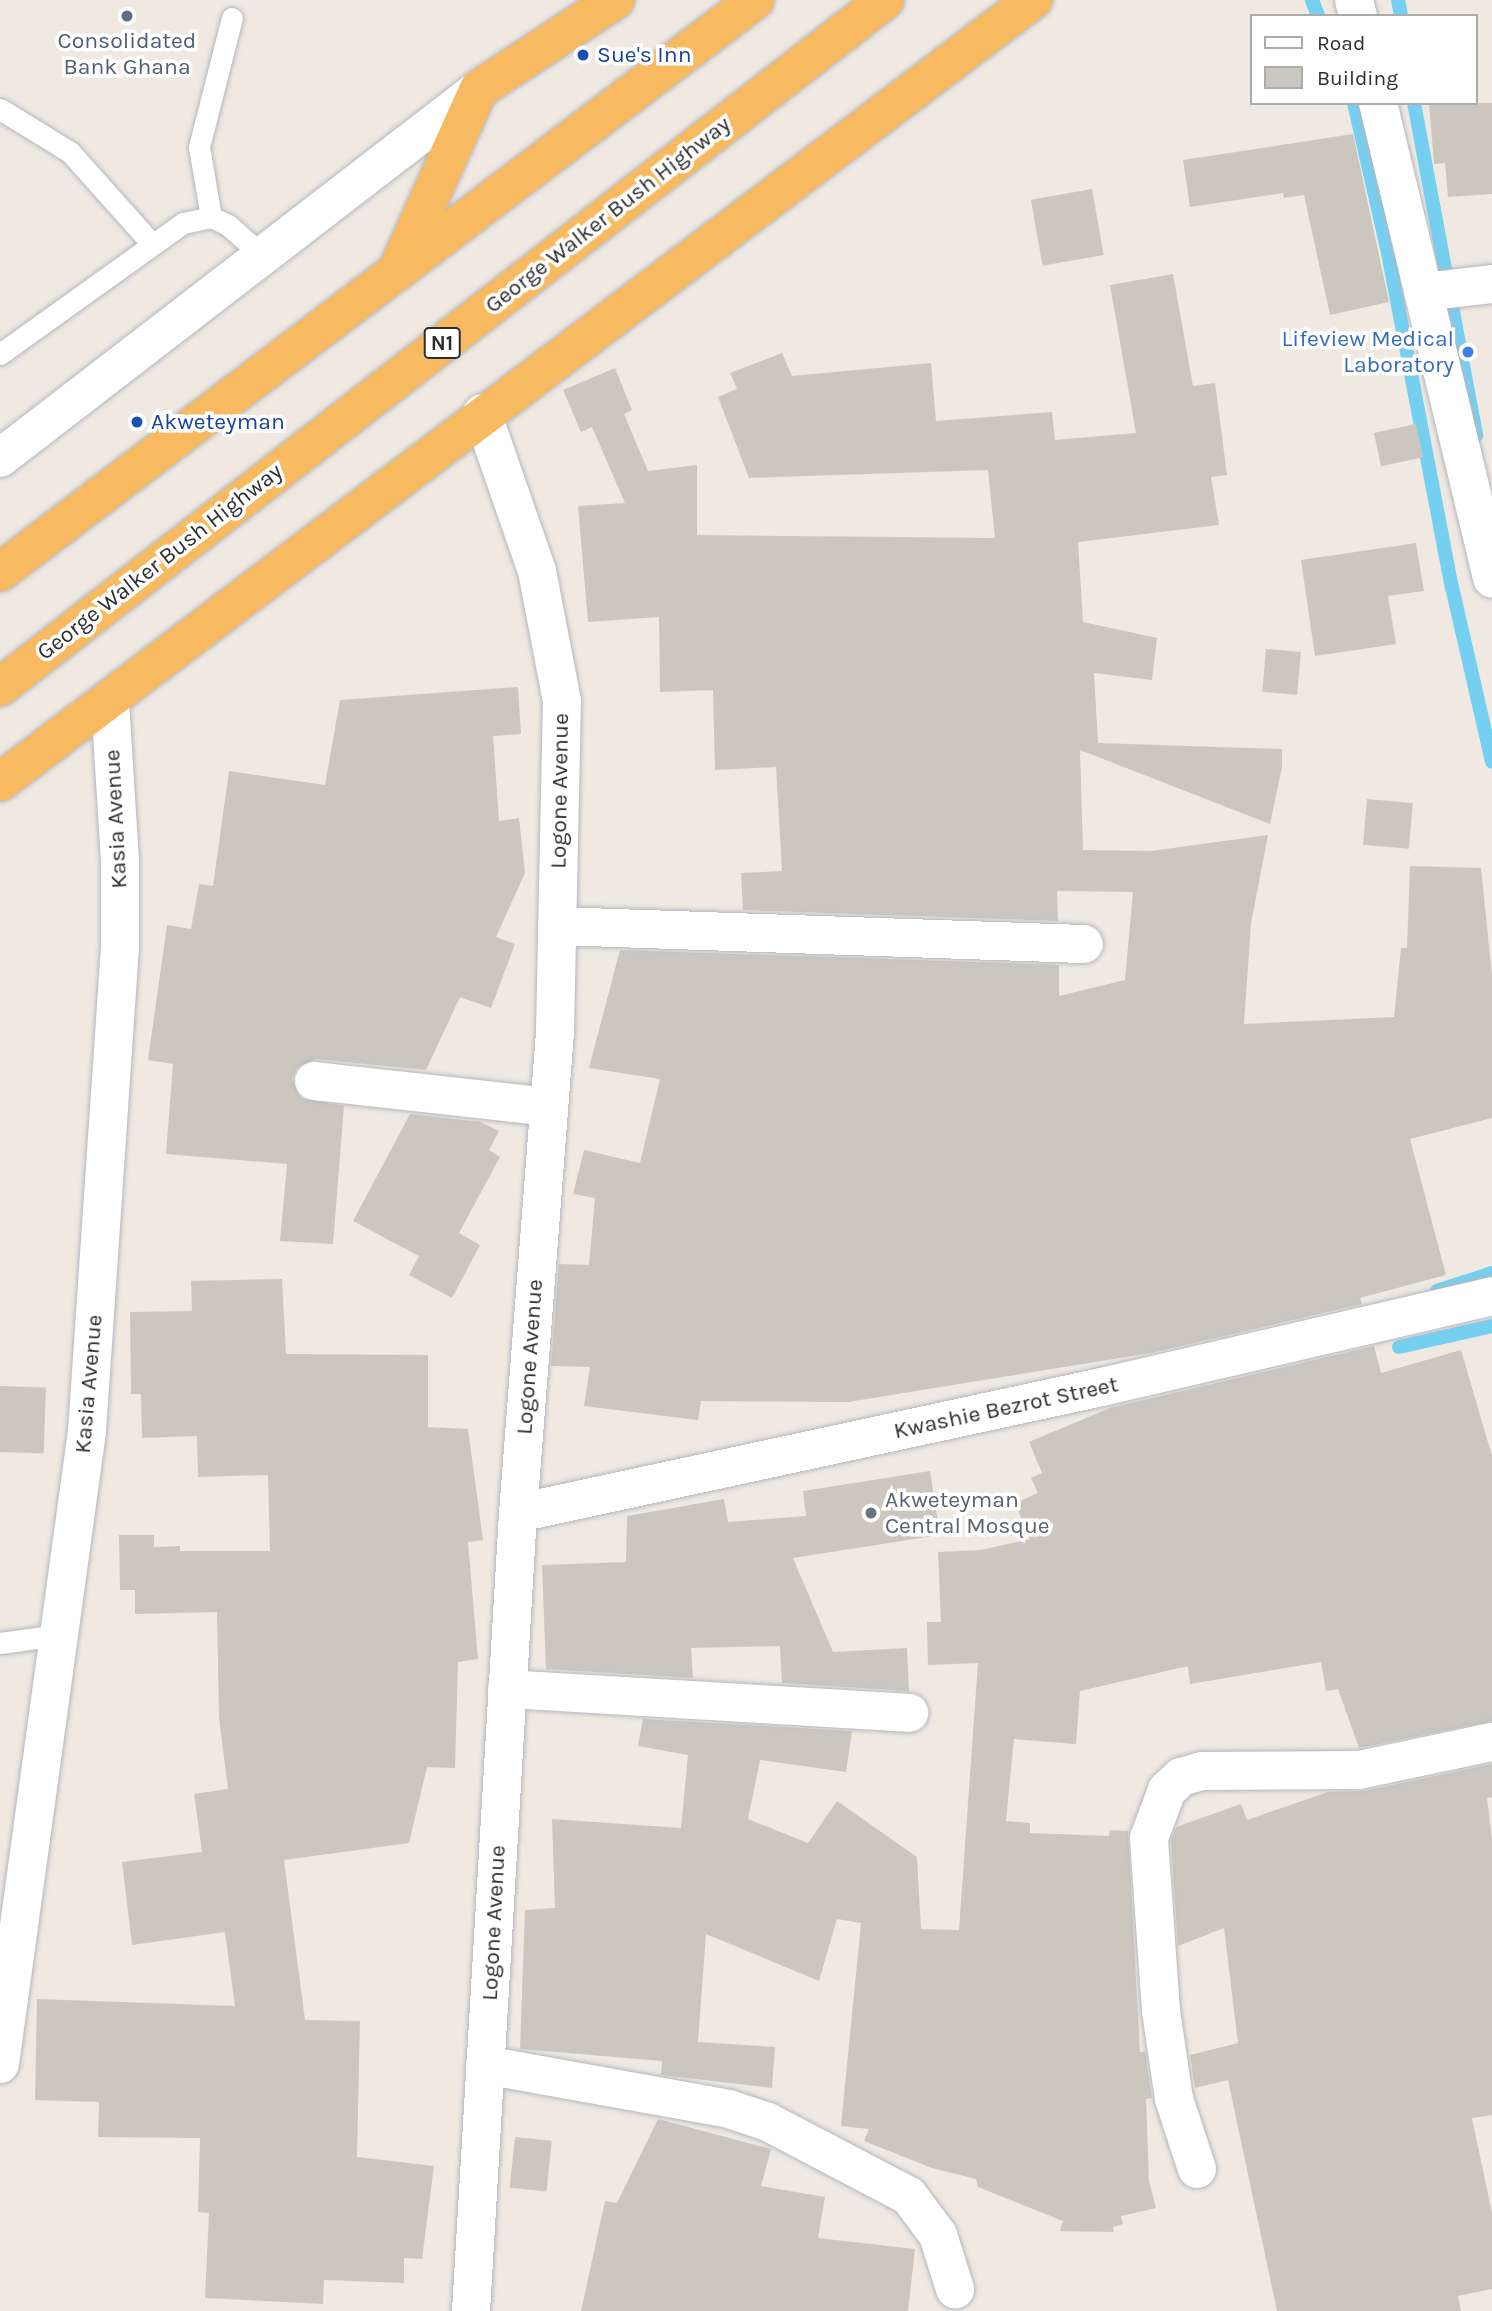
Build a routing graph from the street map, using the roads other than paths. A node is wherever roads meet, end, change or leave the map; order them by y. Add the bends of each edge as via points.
1 (615, 0) edge
2 (755, 0) edge
3 (885, 0) edge
4 (1033, 0) edge
5 (232, 18) dead end
6 (479, 89) junction
7 (1378, 105) edge
8 (0, 109) edge
9 (211, 217) junction
10 (152, 244) junction
11 (262, 255) junction
12 (398, 268) junction
13 (1492, 284) edge
14 (1423, 292) junction
15 (0, 354) edge
16 (482, 413) junction
17 (0, 458) edge
18 (0, 572) edge
19 (1492, 579) edge
20 (0, 687) edge
21 (110, 700) junction
22 (0, 782) edge
23 (557, 926) junction
24 (1084, 944) dead end
25 (314, 1081) dead end
26 (548, 1107) junction
27 (1492, 1296) edge
28 (518, 1513) junction
29 (59, 1635) junction
30 (0, 1643) edge
31 (507, 1689) junction
32 (909, 1713) dead end
33 (1492, 1742) edge
34 (0, 2064) edge
35 (485, 2065) junction
36 (1197, 2169) dead end
37 (955, 2289) dead end
38 (471, 2311) edge

1 - 6 highway
2 - 12 highway
3 - 20 highway, George Walker Bush Highway / N1
4 - 16 highway
5 - 9 lane via 199,148
6 - 11 street
6 - 12 highway
7 - 14 street
8 - 10 lane via 70,152
9 - 10 lane via 183,223
9 - 11 lane via 228,225
10 - 15 lane
11 - 17 street
12 - 18 highway
13 - 14 street
14 - 19 street
16 - 21 highway
16 - 23 street, Logone Avenue via 537,571 562,701
21 - 22 highway
21 - 29 street, Kasia Avenue via 120,861 120,950 87,1431
23 - 24 street
23 - 26 street, Logone Avenue
25 - 26 street
26 - 28 street, Logone Avenue
27 - 28 street, Kwashie Bezrot Street via 1101,1387
28 - 31 street, Logone Avenue
29 - 30 lane
29 - 34 street, Kasia Avenue
31 - 32 street
31 - 35 street, Logone Avenue
33 - 36 street via 1359,1770 1202,1772 1181,1777 1167,1790 1149,1838 1161,2011 1174,2099
35 - 37 street via 729,2109 768,2122 909,2196 938,2235
35 - 38 street, Logone Avenue

